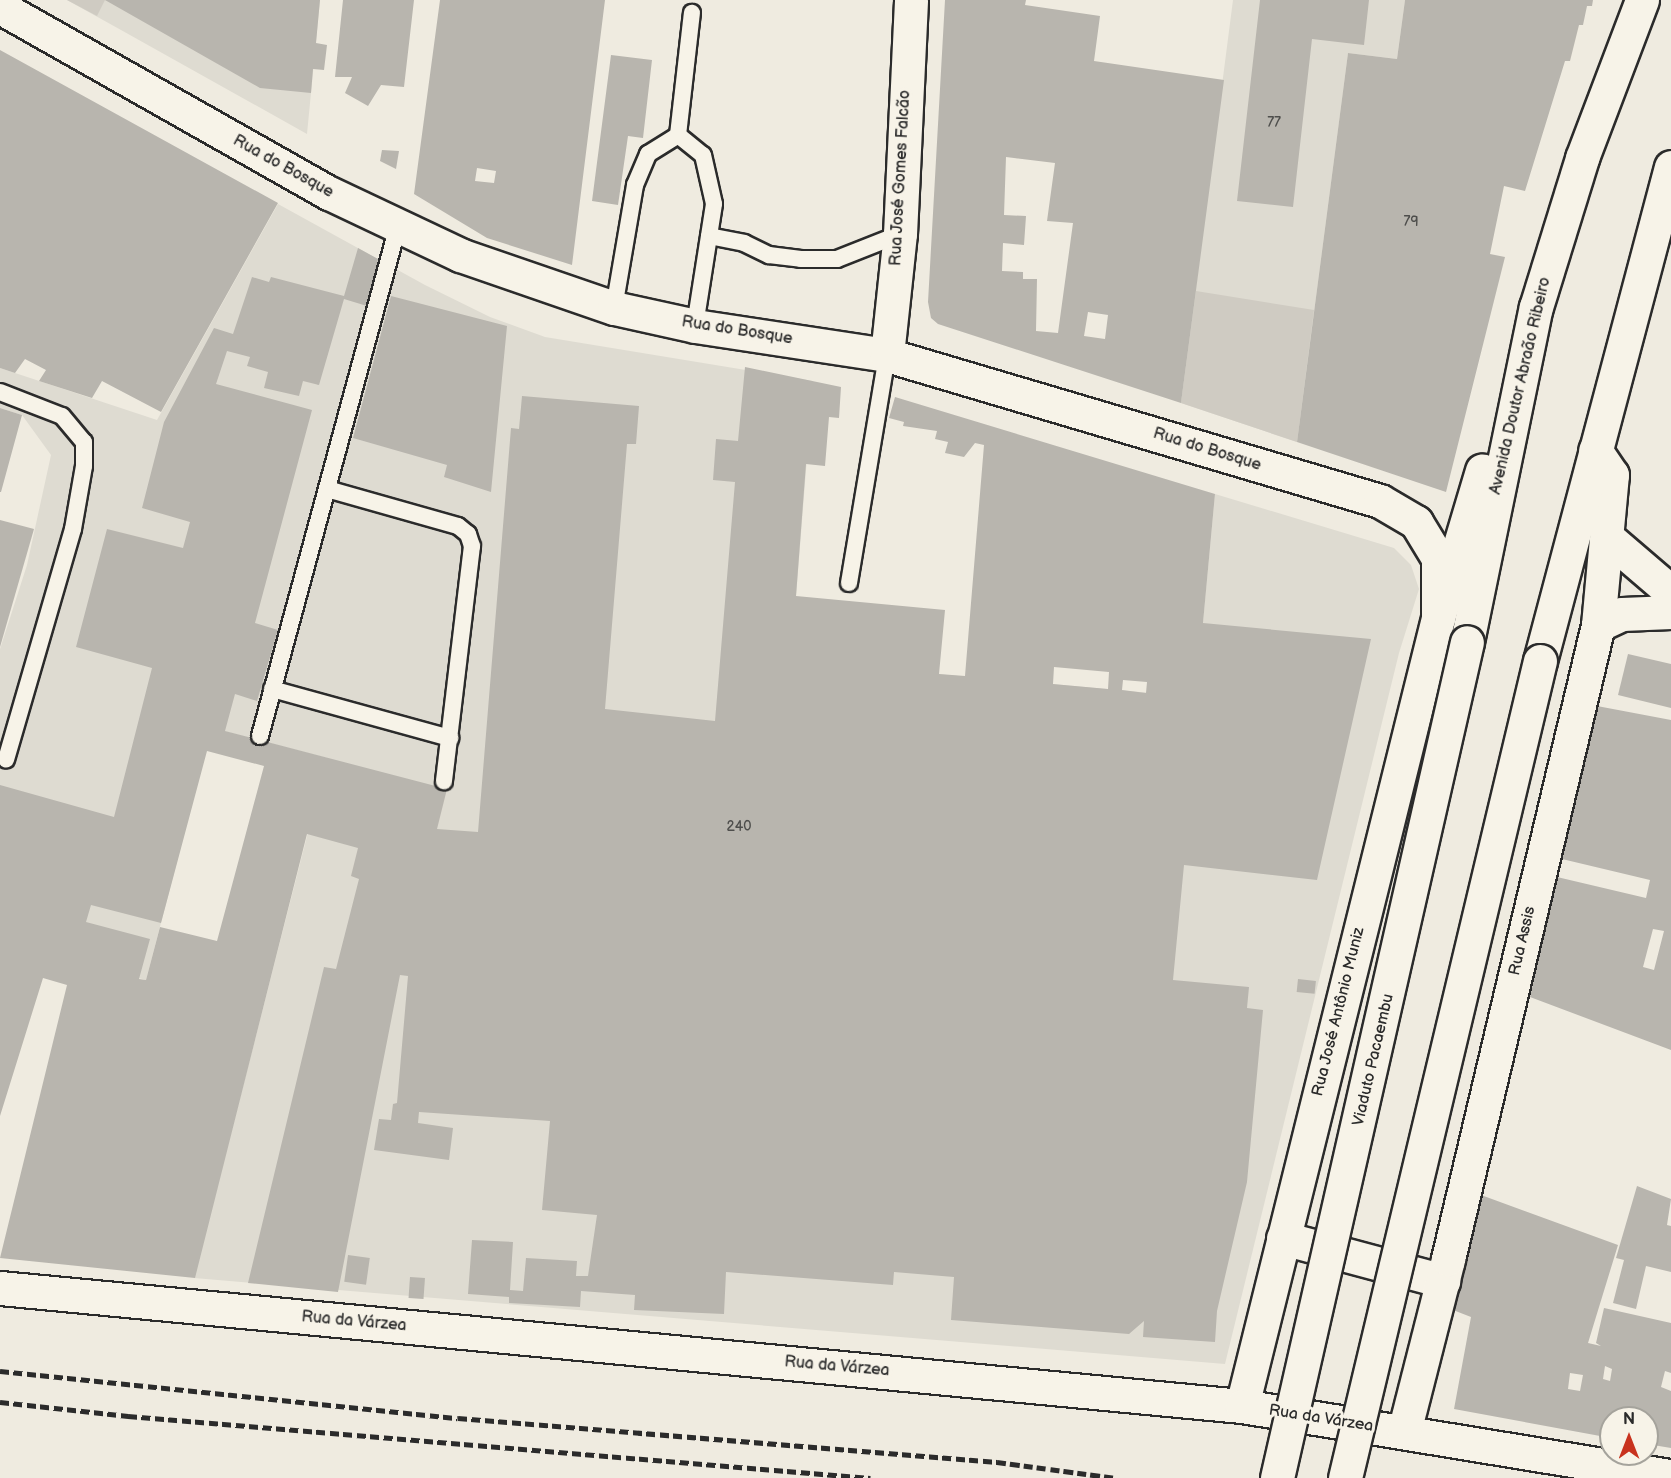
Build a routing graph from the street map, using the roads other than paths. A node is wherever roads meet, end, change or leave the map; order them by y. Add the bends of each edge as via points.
1 (911, 0) edge
2 (1642, 0) edge
3 (0, 7) edge
4 (692, 13) dead end
5 (678, 135) junction
6 (1671, 166) edge
7 (398, 226) junction
8 (900, 234) junction
9 (710, 236) junction
10 (614, 308) junction
11 (695, 326) junction
12 (887, 355) junction
13 (0, 392) edge
14 (1512, 413) junction
15 (1595, 450) junction
16 (327, 489) junction
17 (1608, 537) junction
18 (849, 583) dead end
19 (1671, 592) edge
20 (1671, 612) edge
21 (1438, 618) junction
22 (1598, 625) junction
23 (1467, 642) joint
24 (272, 689) junction
25 (260, 736) dead end
26 (450, 738) junction
27 (6, 759) dead end
28 (444, 781) dead end
29 (1283, 1238) junction
30 (1443, 1281) junction
31 (0, 1288) edge
32 (1242, 1406) junction
33 (1404, 1432) junction
34 (1671, 1476) edge
35 (1277, 1478) edge
36 (1346, 1478) edge

1 - 8 street, Rua José Gomes Falcão
2 - 14 street, Avenida Doutor Abraão Ribeiro via 1582,159 1536,307
3 - 7 street, Rua do Bosque via 242,145
4 - 5 lane
5 - 9 lane via 703,155 714,204
5 - 10 lane via 648,154 636,185
6 - 15 street
7 - 10 street, Rua do Bosque via 460,255
7 - 16 lane
8 - 9 lane via 837,259 769,255 744,243
8 - 12 street, Rua José Gomes Falcão
9 - 11 lane
10 - 11 street, Rua do Bosque
11 - 12 street, Rua do Bosque
12 - 18 lane
12 - 21 street, Rua do Bosque via 1402,511 1428,537 1438,558
13 - 27 lane via 62,416 84,442 73,529
14 - 21 street via 1496,424
14 - 23 street, Avenida Doutor Abraão Ribeiro
15 - 17 street, Rua Assis via 1612,475
15 - 36 street, bridge via 1540,661
16 - 24 lane
16 - 26 lane via 458,526 468,534 472,546
17 - 19 street
17 - 22 street, Rua Assis
20 - 22 street via 1636,611
21 - 29 street, Rua José Antônio Muniz
22 - 30 street, Rua Assis
23 - 35 street, Viaduto Pacaembu, bridge
24 - 25 lane
24 - 26 lane
26 - 28 lane
29 - 30 street
29 - 32 street, Rua José Antônio Muniz
30 - 33 street, Rua Assis
31 - 32 street, Rua da Várzea
32 - 33 street, Rua da Várzea
33 - 34 street, Rua da Várzea

